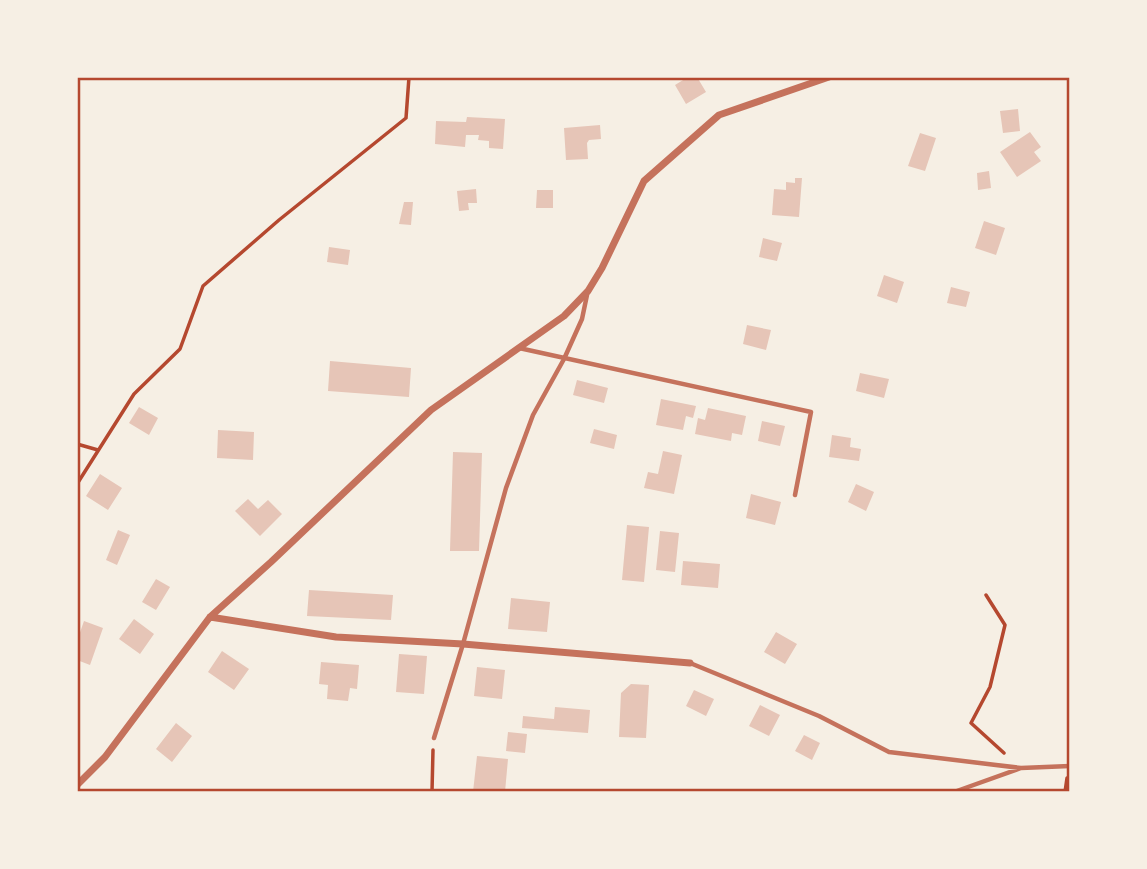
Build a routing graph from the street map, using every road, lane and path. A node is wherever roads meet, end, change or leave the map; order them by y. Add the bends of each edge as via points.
1 (410, 77) edge
2 (829, 77) edge
3 (588, 290) junction
4 (518, 348) junction
5 (564, 359) junction
6 (77, 444) edge
7 (99, 450) junction
8 (77, 484) edge
9 (795, 495) dead end
10 (986, 595) dead end
11 (210, 617) junction
12 (463, 644) junction
13 (690, 663) joint
14 (434, 738) joint
15 (1070, 766) edge
16 (1021, 768) junction
17 (77, 785) edge
18 (432, 792) edge
19 (954, 792) edge

1 - 7 path via 406,118 203,286 180,349 134,394
2 - 3 street via 719,116 653,173 644,181
3 - 4 street via 564,316
3 - 5 lane via 582,319
4 - 5 lane
4 - 11 street via 431,410
5 - 9 lane via 811,412
5 - 12 lane via 533,415 506,488
6 - 7 path
7 - 8 path
10 - 16 path via 1004,625 990,687 971,723
11 - 12 street via 335,637
11 - 17 street via 105,757
12 - 13 street
12 - 14 lane
13 - 16 lane via 819,716 888,752
14 - 18 path
15 - 16 lane
16 - 19 lane

